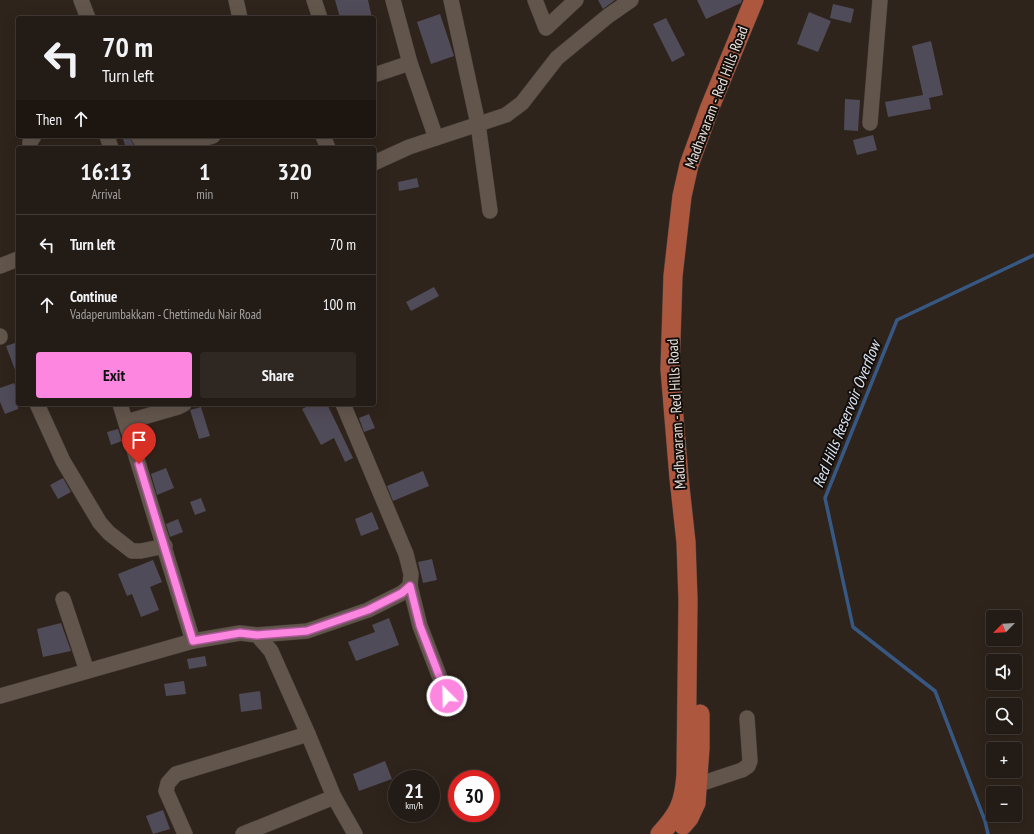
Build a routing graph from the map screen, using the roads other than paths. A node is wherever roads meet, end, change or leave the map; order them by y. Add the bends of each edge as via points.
1 (81, 0) edge
2 (236, 0) edge
3 (314, 0) edge
4 (393, 0) edge
5 (452, 0) edge
6 (535, 0) edge
7 (576, 0) edge
8 (631, 0) edge
9 (754, 0) edge
10 (765, 0) edge
11 (880, 0) edge
12 (87, 16) edge
13 (240, 16) edge
14 (319, 16) edge
15 (410, 63) junction
16 (376, 74) edge
17 (870, 123) dead end
18 (478, 124) junction
19 (139, 138) edge
20 (204, 138) edge
21 (436, 138) junction
22 (152, 146) edge
23 (165, 146) edge
24 (376, 162) edge
25 (490, 211) dead end
26 (16, 260) edge
27 (0, 266) edge
28 (38, 406) edge
29 (121, 406) edge
30 (180, 406) edge
31 (344, 406) edge
32 (126, 422) junction
33 (165, 546) junction
34 (410, 586) junction
35 (63, 599) dead end
36 (257, 635) junction
37 (193, 641) junction
38 (87, 671) junction
39 (0, 696) edge
40 (447, 696) dead end
41 (747, 718) dead end
42 (308, 734) junction
43 (697, 785) junction
44 (334, 797) junction
45 (269, 829) edge
46 (183, 834) edge
47 (243, 834) edge
48 (355, 834) edge
49 (660, 834) edge
50 (677, 834) edge

1 - 12 street
2 - 13 street
3 - 14 street
4 - 15 street
5 - 18 street
6 - 7 street via 546,28
8 - 18 street via 557,58 522,103 506,115
9 - 49 main road, Madhavaram - Red Hills Road via 689,165 682,196 675,255 670,369 686,542 686,774 681,805 670,824
10 - 43 main road, Madhavaram - Red Hills Road via 698,168 685,230 678,297 679,376 699,573 700,748
11 - 17 street
15 - 16 street
15 - 21 street
18 - 21 street
18 - 25 street
19 - 22 street via 143,144
20 - 23 street
21 - 24 street
26 - 27 street
28 - 33 street via 63,461 109,534 132,550 141,551
29 - 32 street
30 - 32 street
31 - 34 street via 406,554 411,574
32 - 33 street
33 - 37 street
34 - 36 street via 402,593 368,610 307,631
34 - 40 street via 420,626
35 - 38 street
36 - 37 street via 240,633
36 - 42 street via 270,651
37 - 38 street
38 - 39 street
41 - 43 street via 750,761 748,766
42 - 44 street
42 - 46 street via 176,774 168,783 166,791
43 - 50 main road, Madhavaram - Red Hills Road via 696,803
44 - 45 street
44 - 48 street
45 - 47 street

